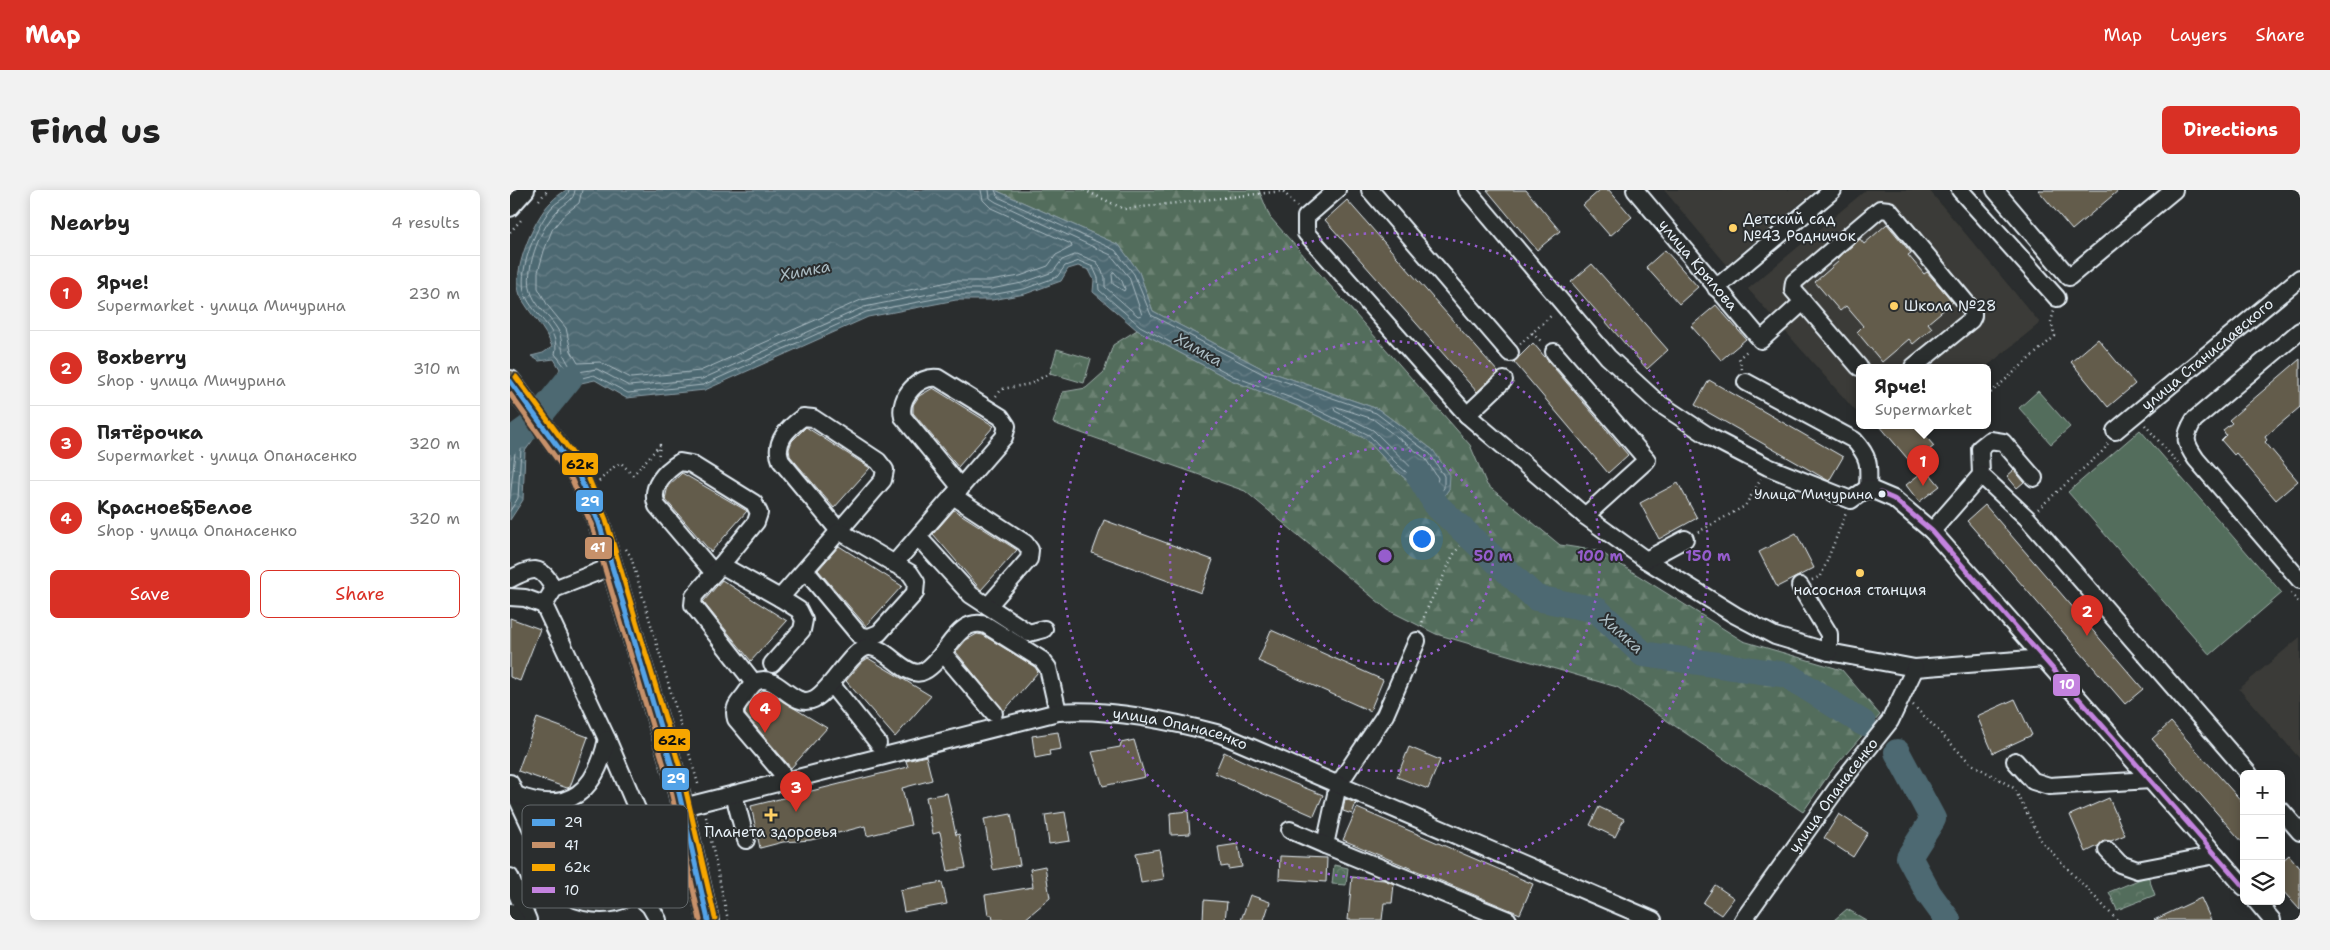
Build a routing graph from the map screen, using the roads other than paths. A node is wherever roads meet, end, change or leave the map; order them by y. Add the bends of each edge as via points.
1 (526, 190) edge
2 (1337, 190) edge
3 (1370, 190) edge
4 (1467, 190) edge
5 (1635, 190) edge
6 (1834, 190) edge
7 (1960, 190) edge
8 (1995, 190) edge
9 (2174, 190) edge
10 (510, 208) edge
11 (2300, 278) edge
12 (1716, 288) junction
13 (2057, 298) road end
14 (1803, 302) junction
15 (2300, 331) edge
16 (1554, 352) dead end
17 (1510, 353) dead end
18 (1856, 364) edge
19 (1917, 364) edge
20 (1504, 380) dead end
21 (510, 381) edge
22 (1746, 382) dead end
23 (1467, 414) junction
24 (2115, 431) road end
25 (1981, 475) junction
26 (2034, 478) dead end
27 (1868, 488) junction
28 (957, 492) junction
29 (1585, 516) junction
30 (838, 531) junction
31 (1932, 531) junction
32 (918, 537) junction
33 (1685, 539) road end
34 (1646, 560) junction
35 (894, 564) junction
36 (612, 566) junction
37 (717, 569) junction
38 (805, 570) junction
39 (510, 579) edge
40 (2300, 580) edge
41 (1800, 586) dead end
42 (554, 589) junction
43 (510, 597) edge
44 (780, 598) junction
45 (544, 604) junction
46 (988, 606) junction
47 (1044, 629) dead end
48 (1417, 641) road end
49 (1829, 652) junction
50 (943, 653) junction
51 (2045, 658) junction
52 (772, 664) dead end
53 (1915, 668) junction
54 (754, 683) junction
55 (831, 684) junction
56 (1058, 712) junction
57 (994, 713) dead end
58 (607, 739) junction
59 (878, 742) dead end
60 (2015, 761) dead end
61 (2246, 770) edge
62 (2151, 780) junction
63 (784, 782) junction
64 (1338, 785) junction
65 (513, 789) edge
66 (730, 793) junction
67 (635, 805) edge
68 (682, 805) edge
69 (688, 806) edge
70 (522, 808) edge
71 (2285, 815) edge
72 (1290, 830) dead end
73 (2300, 832) edge
74 (688, 833) edge
75 (746, 840) dead end
76 (1325, 845) junction
77 (2107, 850) dead end
78 (2216, 855) junction
79 (510, 877) edge
80 (2240, 882) edge
81 (2259, 905) edge
82 (522, 906) edge
83 (523, 908) edge
84 (651, 908) edge
85 (510, 912) edge
86 (705, 919) edge
87 (516, 920) edge
88 (528, 920) edge
89 (658, 920) edge
90 (1508, 920) edge
91 (1653, 920) edge
92 (1743, 920) edge
93 (2272, 920) edge

1 - 10 street
2 - 23 street via 1306,217 1306,233
3 - 17 street
4 - 27 street via 1608,357 1657,402 1710,438 1768,467 1851,500
5 - 12 street, улица Крылова
6 - 12 street
7 - 13 street
8 - 9 street via 2069,277
11 - 24 street, улица Станиславского
12 - 14 street, улица Крылова via 1761,340
14 - 18 street
14 - 19 street via 1793,290 1794,282 1880,209 1889,210 1973,311 1971,320
15 - 40 street via 2194,420 2187,431 2186,441 2196,459
16 - 29 street via 1646,460
20 - 23 street
21 - 36 main road via 579,476 599,523
22 - 27 street via 1854,440 1866,454
23 - 29 street
25 - 26 street via 1980,448 1990,440 2003,442
25 - 31 street
25 - 61 street via 2027,518
27 - 31 street via 1894,499
28 - 28 street via 1004,437 1006,426 1001,417 938,378 929,377 920,380 903,400 903,417
28 - 32 street
28 - 46 street via 1030,550 1029,559
29 - 34 street
30 - 30 street via 777,452 779,442 804,417 813,418 878,461 884,470 883,480
30 - 35 street
30 - 38 street
31 - 51 street
32 - 35 street
32 - 46 street via 971,595
33 - 34 street
34 - 49 street via 1775,636
35 - 38 street via 916,582 915,593 879,633 869,637 859,634
36 - 42 street
36 - 68 main road
37 - 37 street via 657,506 653,497 655,487 680,462 691,464 754,503 759,512 756,522
37 - 44 street
37 - 54 street via 694,596 693,605
38 - 44 street
39 - 42 street via 530,569 540,570
41 - 49 street via 1829,634
42 - 45 street
43 - 45 street
44 - 52 street via 799,610 804,620 802,630
45 - 58 street
46 - 47 street via 1029,633
48 - 64 street via 1384,715
49 - 53 street
50 - 55 street via 922,673 912,672 878,649 868,647 858,651
50 - 56 street via 966,625 976,622 986,625 1042,660 1048,668
50 - 57 street
51 - 53 street
51 - 62 street
53 - 92 street, улица Опанасенко via 1890,722 1843,780
54 - 55 street via 770,681 798,700 809,702
54 - 63 street via 737,704 734,711 736,719 781,772
55 - 59 street
56 - 63 street, улица Опанасенко
56 - 64 street, улица Опанасенко via 1130,717 1198,728 1220,734
58 - 65 street via 595,776 584,790 572,798 540,802
58 - 67 street
60 - 62 street via 2033,780 2049,786
62 - 78 street
63 - 66 street, улица Опанасенко
64 - 76 street
64 - 91 street, улица Опанасенко
65 - 70 street
66 - 69 street, улица Опанасенко
66 - 75 street
71 - 73 street
72 - 76 street
74 - 86 main road
76 - 90 street
77 - 78 street via 2120,864 2137,870
78 - 80 street
79 - 82 street
81 - 93 street
83 - 88 street
84 - 89 street
85 - 87 street

